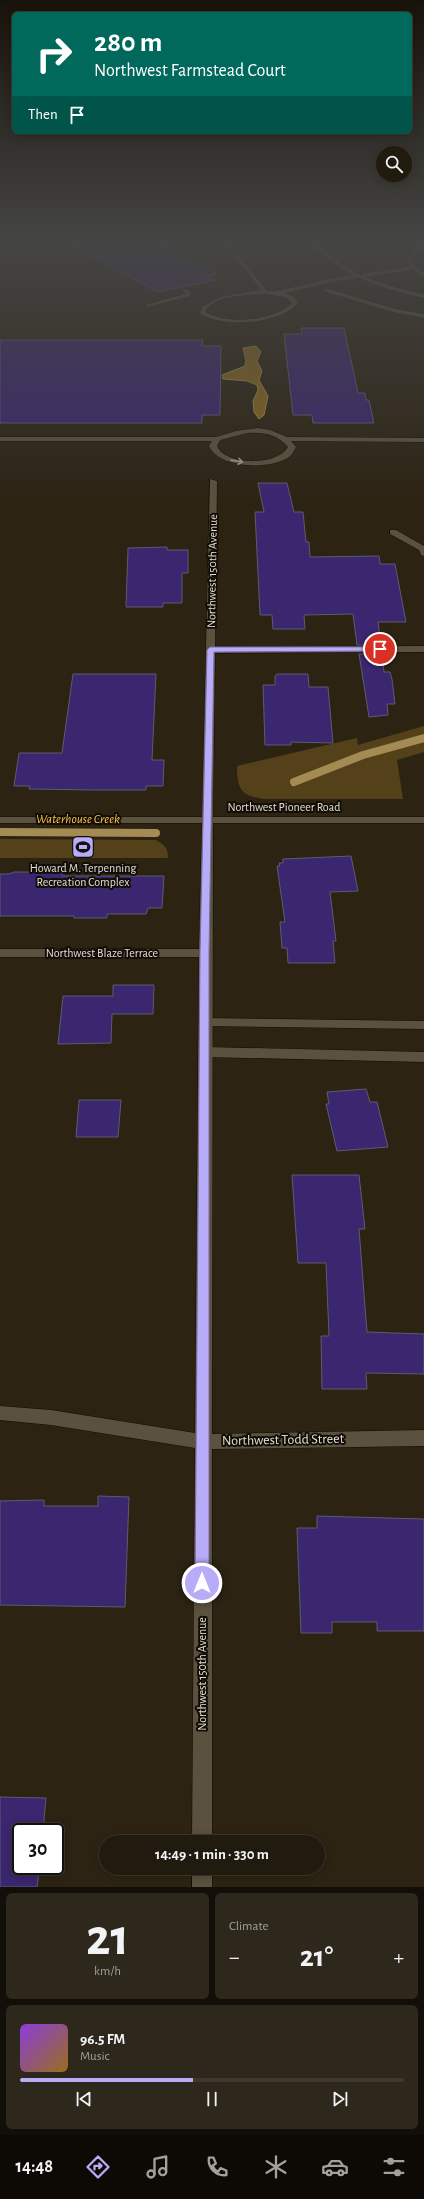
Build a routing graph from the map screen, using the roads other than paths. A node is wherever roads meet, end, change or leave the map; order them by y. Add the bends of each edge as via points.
1 (0, 439) edge
2 (217, 439) junction
3 (287, 439) junction
4 (424, 440) edge
5 (213, 481) dead end
6 (393, 532) dead end
7 (424, 553) edge
8 (424, 649) edge
9 (210, 650) junction
10 (0, 820) edge
11 (207, 820) junction
12 (424, 820) edge
13 (205, 953) junction
14 (0, 954) edge
15 (205, 1022) junction
16 (424, 1025) edge
17 (205, 1052) junction
18 (424, 1057) edge
19 (0, 1413) edge
20 (424, 1438) edge
21 (203, 1442) junction
22 (202, 1835) edge
23 (202, 1875) edge
24 (202, 1887) edge

1 - 2 street
2 - 3 street via 231,433 252,431 272,433
2 -> 3 street via 212,446 217,454 230,460 251,463 272,461 287,455 292,447
3 - 4 street
5 - 9 street, Northwest 150th Avenue
6 - 7 street via 423,549
8 - 9 street
9 - 11 street, Northwest 150th Avenue
10 - 11 street, Northwest Pioneer Road
11 - 12 street, Northwest Pioneer Road
11 - 13 street, Northwest 150th Avenue
13 - 14 street, Northwest Blaze Terrace
13 - 15 street, Northwest 150th Avenue
15 - 16 street
15 - 17 street, Northwest 150th Avenue
17 - 18 street
17 - 21 street, Northwest 150th Avenue
19 - 21 street, Northwest Todd Street via 57,1417
20 - 21 street, Northwest Todd Street
21 - 22 street, Northwest 150th Avenue
23 - 24 street

